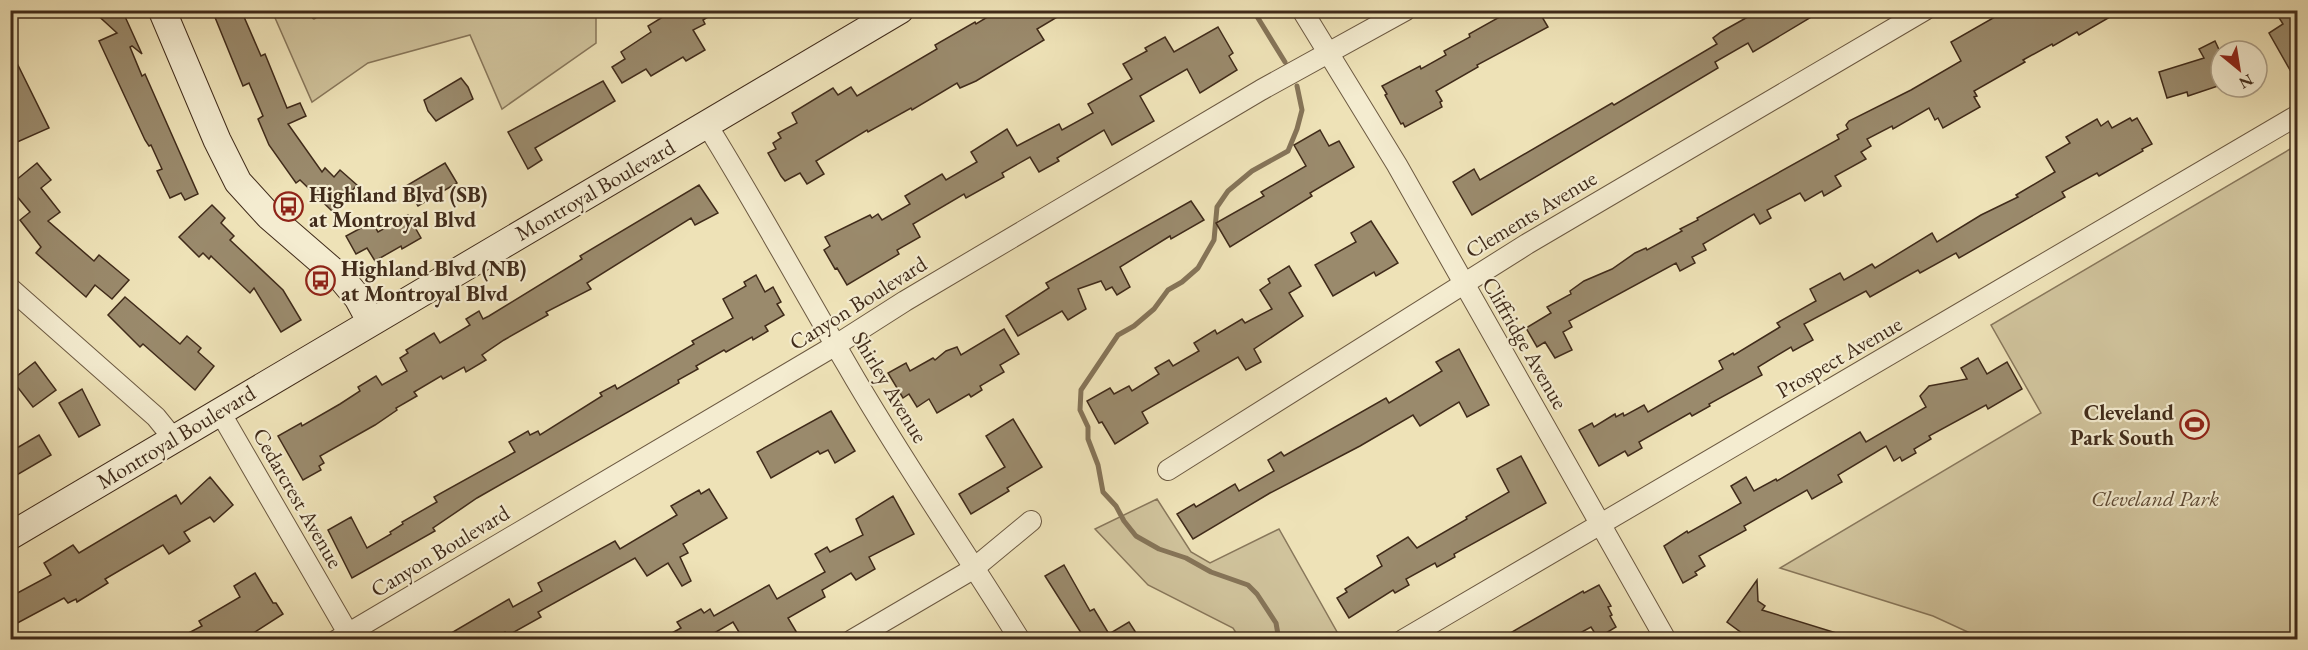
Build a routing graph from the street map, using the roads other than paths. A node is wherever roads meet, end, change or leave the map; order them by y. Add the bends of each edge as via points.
1 (162, 10) edge
2 (900, 10) edge
3 (1302, 10) edge
4 (1406, 10) edge
5 (1925, 10) edge
6 (1328, 53) junction
7 (2298, 115) edge
8 (707, 125) junction
9 (1463, 283) junction
10 (10, 288) edge
11 (371, 322) junction
12 (836, 345) junction
13 (220, 412) junction
14 (173, 438) junction
15 (1168, 470) dead end
16 (1031, 521) dead end
17 (1600, 524) junction
18 (10, 536) edge
19 (973, 569) junction
20 (346, 637) edge
21 (852, 639) edge
22 (1020, 639) edge
23 (1403, 639) edge
24 (1666, 639) edge

1 - 11 street via 238,182 269,216 343,280
2 - 8 street, Montroyal Boulevard
3 - 6 street, Cliffridge Avenue
4 - 6 street, Canyon Boulevard
5 - 9 street, Clements Avenue
6 - 9 street, Cliffridge Avenue
6 - 12 street, Canyon Boulevard
7 - 17 street, Prospect Avenue
8 - 11 street, Montroyal Boulevard
8 - 12 street, Shirley Avenue
9 - 15 street, Clements Avenue
9 - 17 street, Cliffridge Avenue
10 - 14 street via 156,417
11 - 13 street, Montroyal Boulevard
12 - 19 street, Shirley Avenue
12 - 20 street, Canyon Boulevard
13 - 14 street, Montroyal Boulevard
13 - 20 street, Cedarcrest Avenue
14 - 18 street, Montroyal Boulevard
16 - 19 street
17 - 23 street, Prospect Avenue
17 - 24 street, Cliffridge Avenue
19 - 21 street
19 - 22 street, Shirley Avenue

